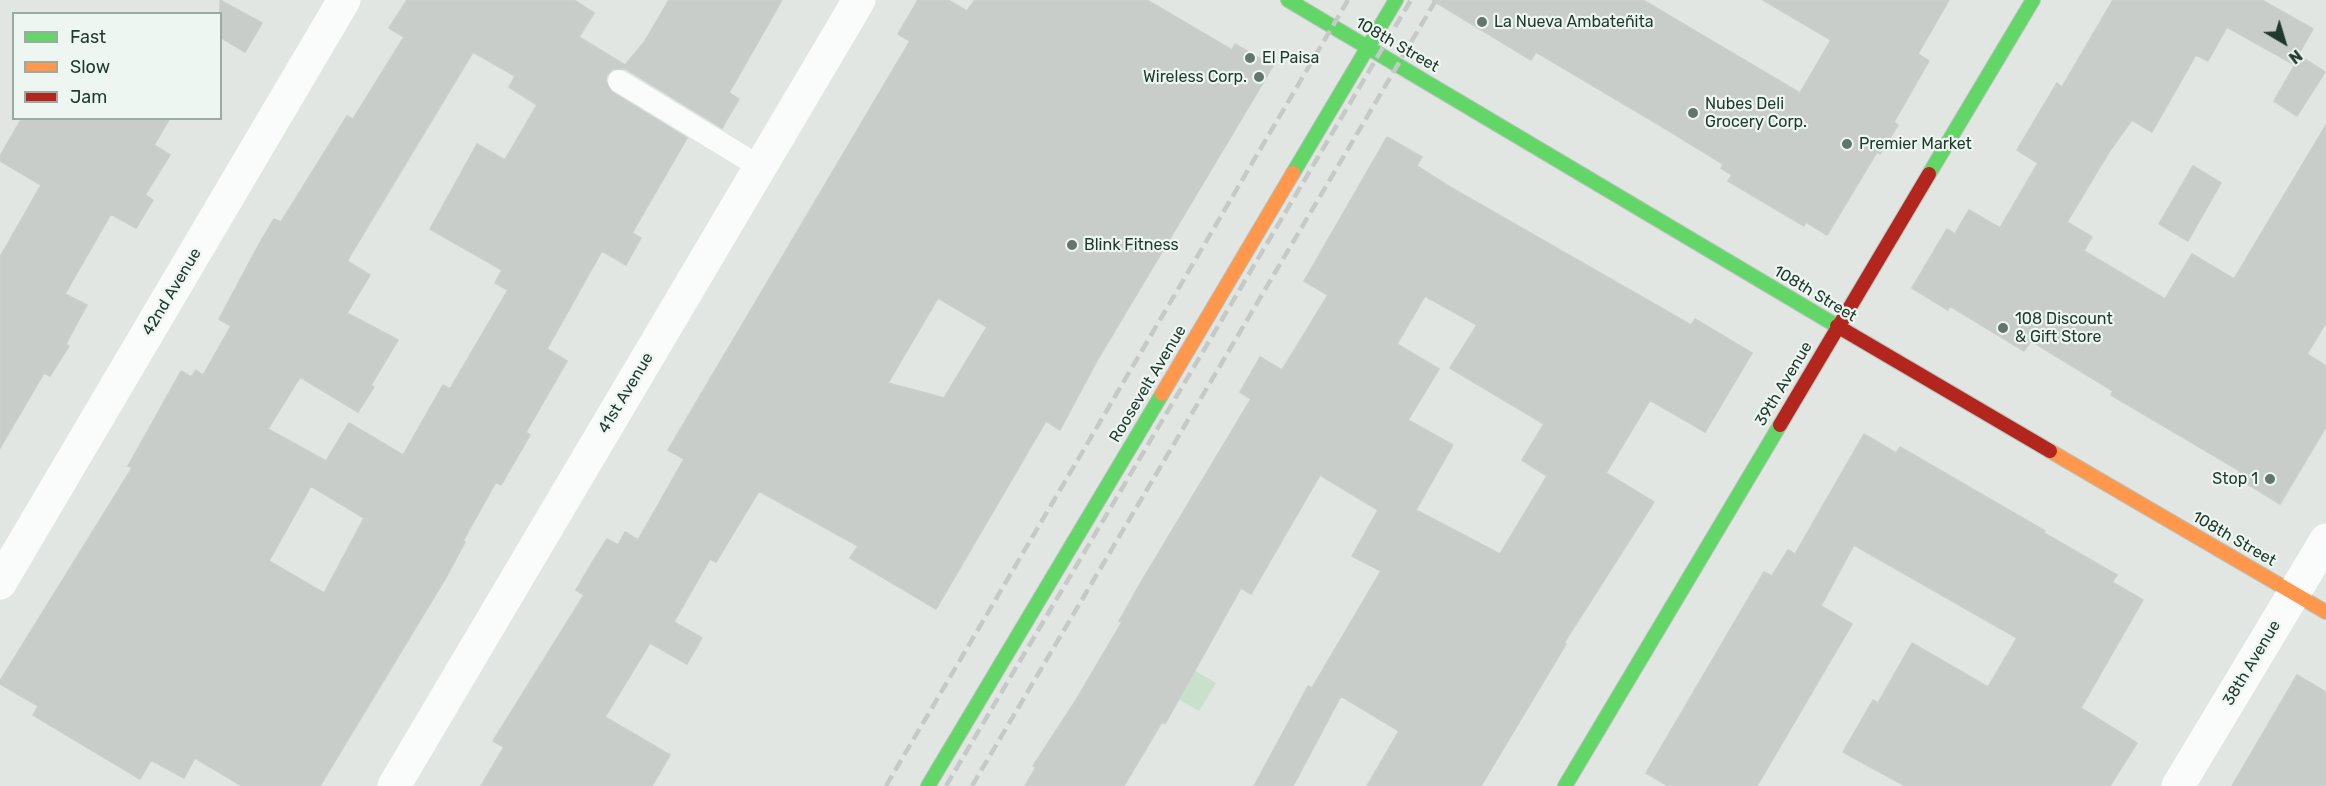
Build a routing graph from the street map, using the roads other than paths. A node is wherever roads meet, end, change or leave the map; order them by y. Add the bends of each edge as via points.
1 (344, 0) edge
2 (859, 0) edge
3 (1288, 0) edge
4 (1396, 0) edge
5 (2033, 0) edge
6 (1367, 47) junction
7 (619, 81) dead end
8 (760, 167) junction
9 (1838, 327) junction
10 (2326, 540) edge
11 (0, 583) edge
12 (2294, 593) junction
13 (2326, 612) edge
14 (394, 786) edge
15 (928, 786) edge
16 (1566, 786) edge
17 (2178, 786) edge

1 - 11 street, 42nd Avenue
2 - 8 street, 41st Avenue
3 - 6 main road, 108th Street
4 - 6 main road, Roosevelt Avenue
5 - 9 main road, 39th Avenue
6 - 9 main road, 108th Street
6 - 15 main road, Roosevelt Avenue
7 - 8 lane
8 - 14 street, 41st Avenue
9 - 12 main road, 108th Street
9 - 16 main road, 39th Avenue
10 - 12 street, 38th Avenue
12 - 13 main road, 108th Street
12 - 17 street, 38th Avenue

